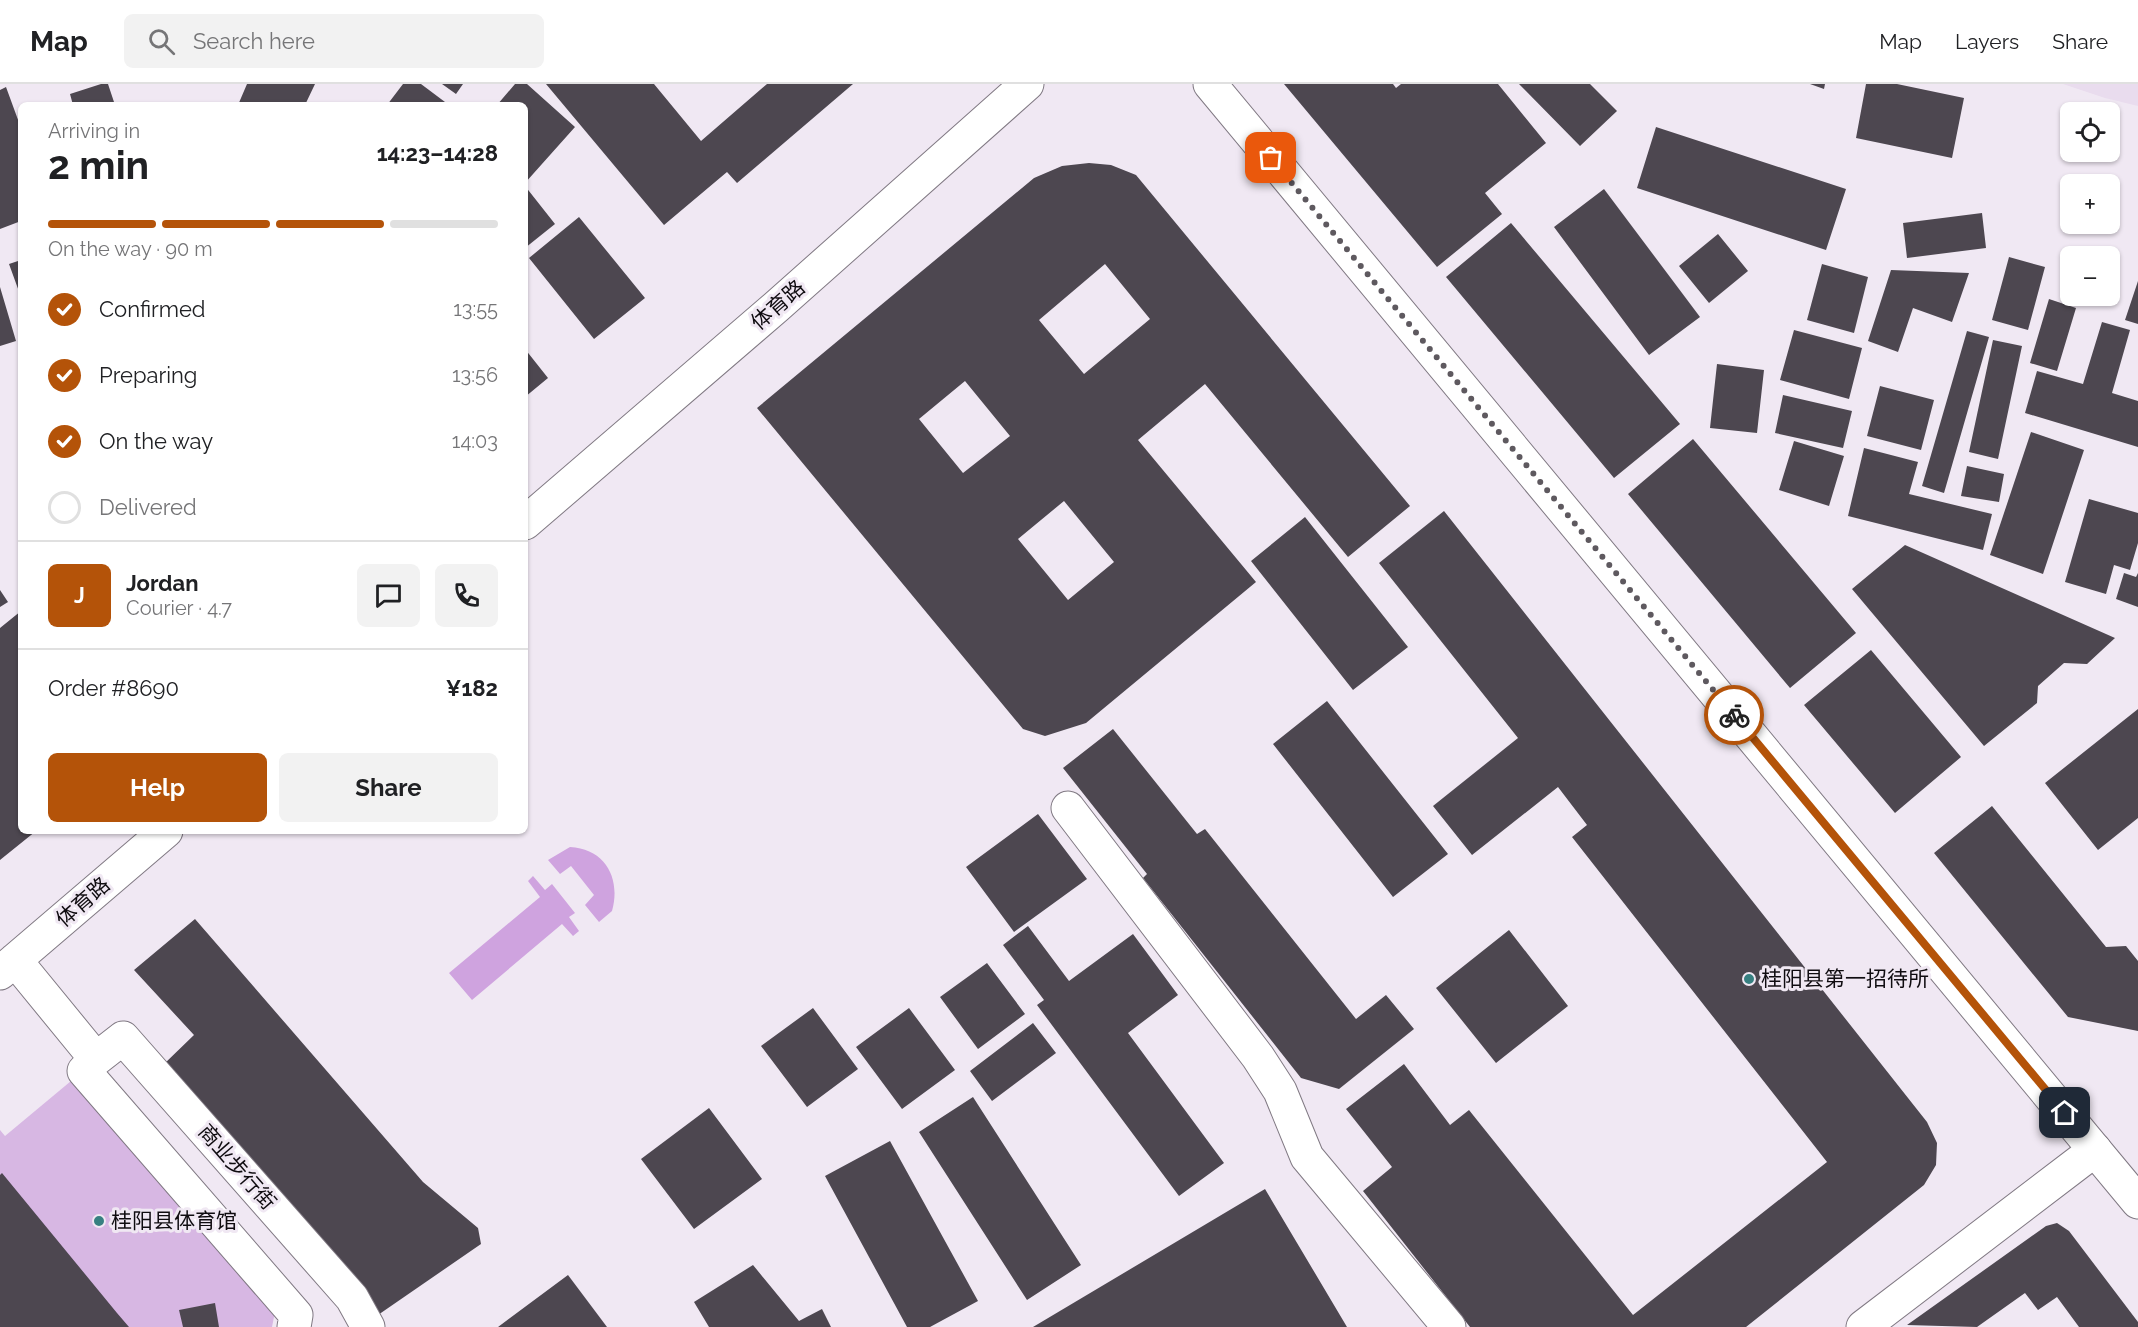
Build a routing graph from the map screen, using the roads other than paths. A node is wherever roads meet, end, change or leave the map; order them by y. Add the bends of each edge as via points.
1 (1027, 84) edge
2 (1210, 84) edge
3 (528, 520) edge
4 (1068, 808) dead end
5 (162, 834) edge
6 (7, 966) edge
7 (96, 1059) junction
8 (2095, 1150) junction
9 (2138, 1202) edge
10 (294, 1327) edge
11 (368, 1327) edge
12 (1449, 1327) edge
13 (1863, 1327) edge

1 - 3 street, 体育路
2 - 8 street
4 - 12 street via 1258,1057 1280,1091 1307,1157
5 - 6 street, 体育路
6 - 7 street
7 - 10 street via 84,1071 296,1315
7 - 11 street, 商业步行街 via 123,1038 352,1298
8 - 9 street
8 - 13 street

